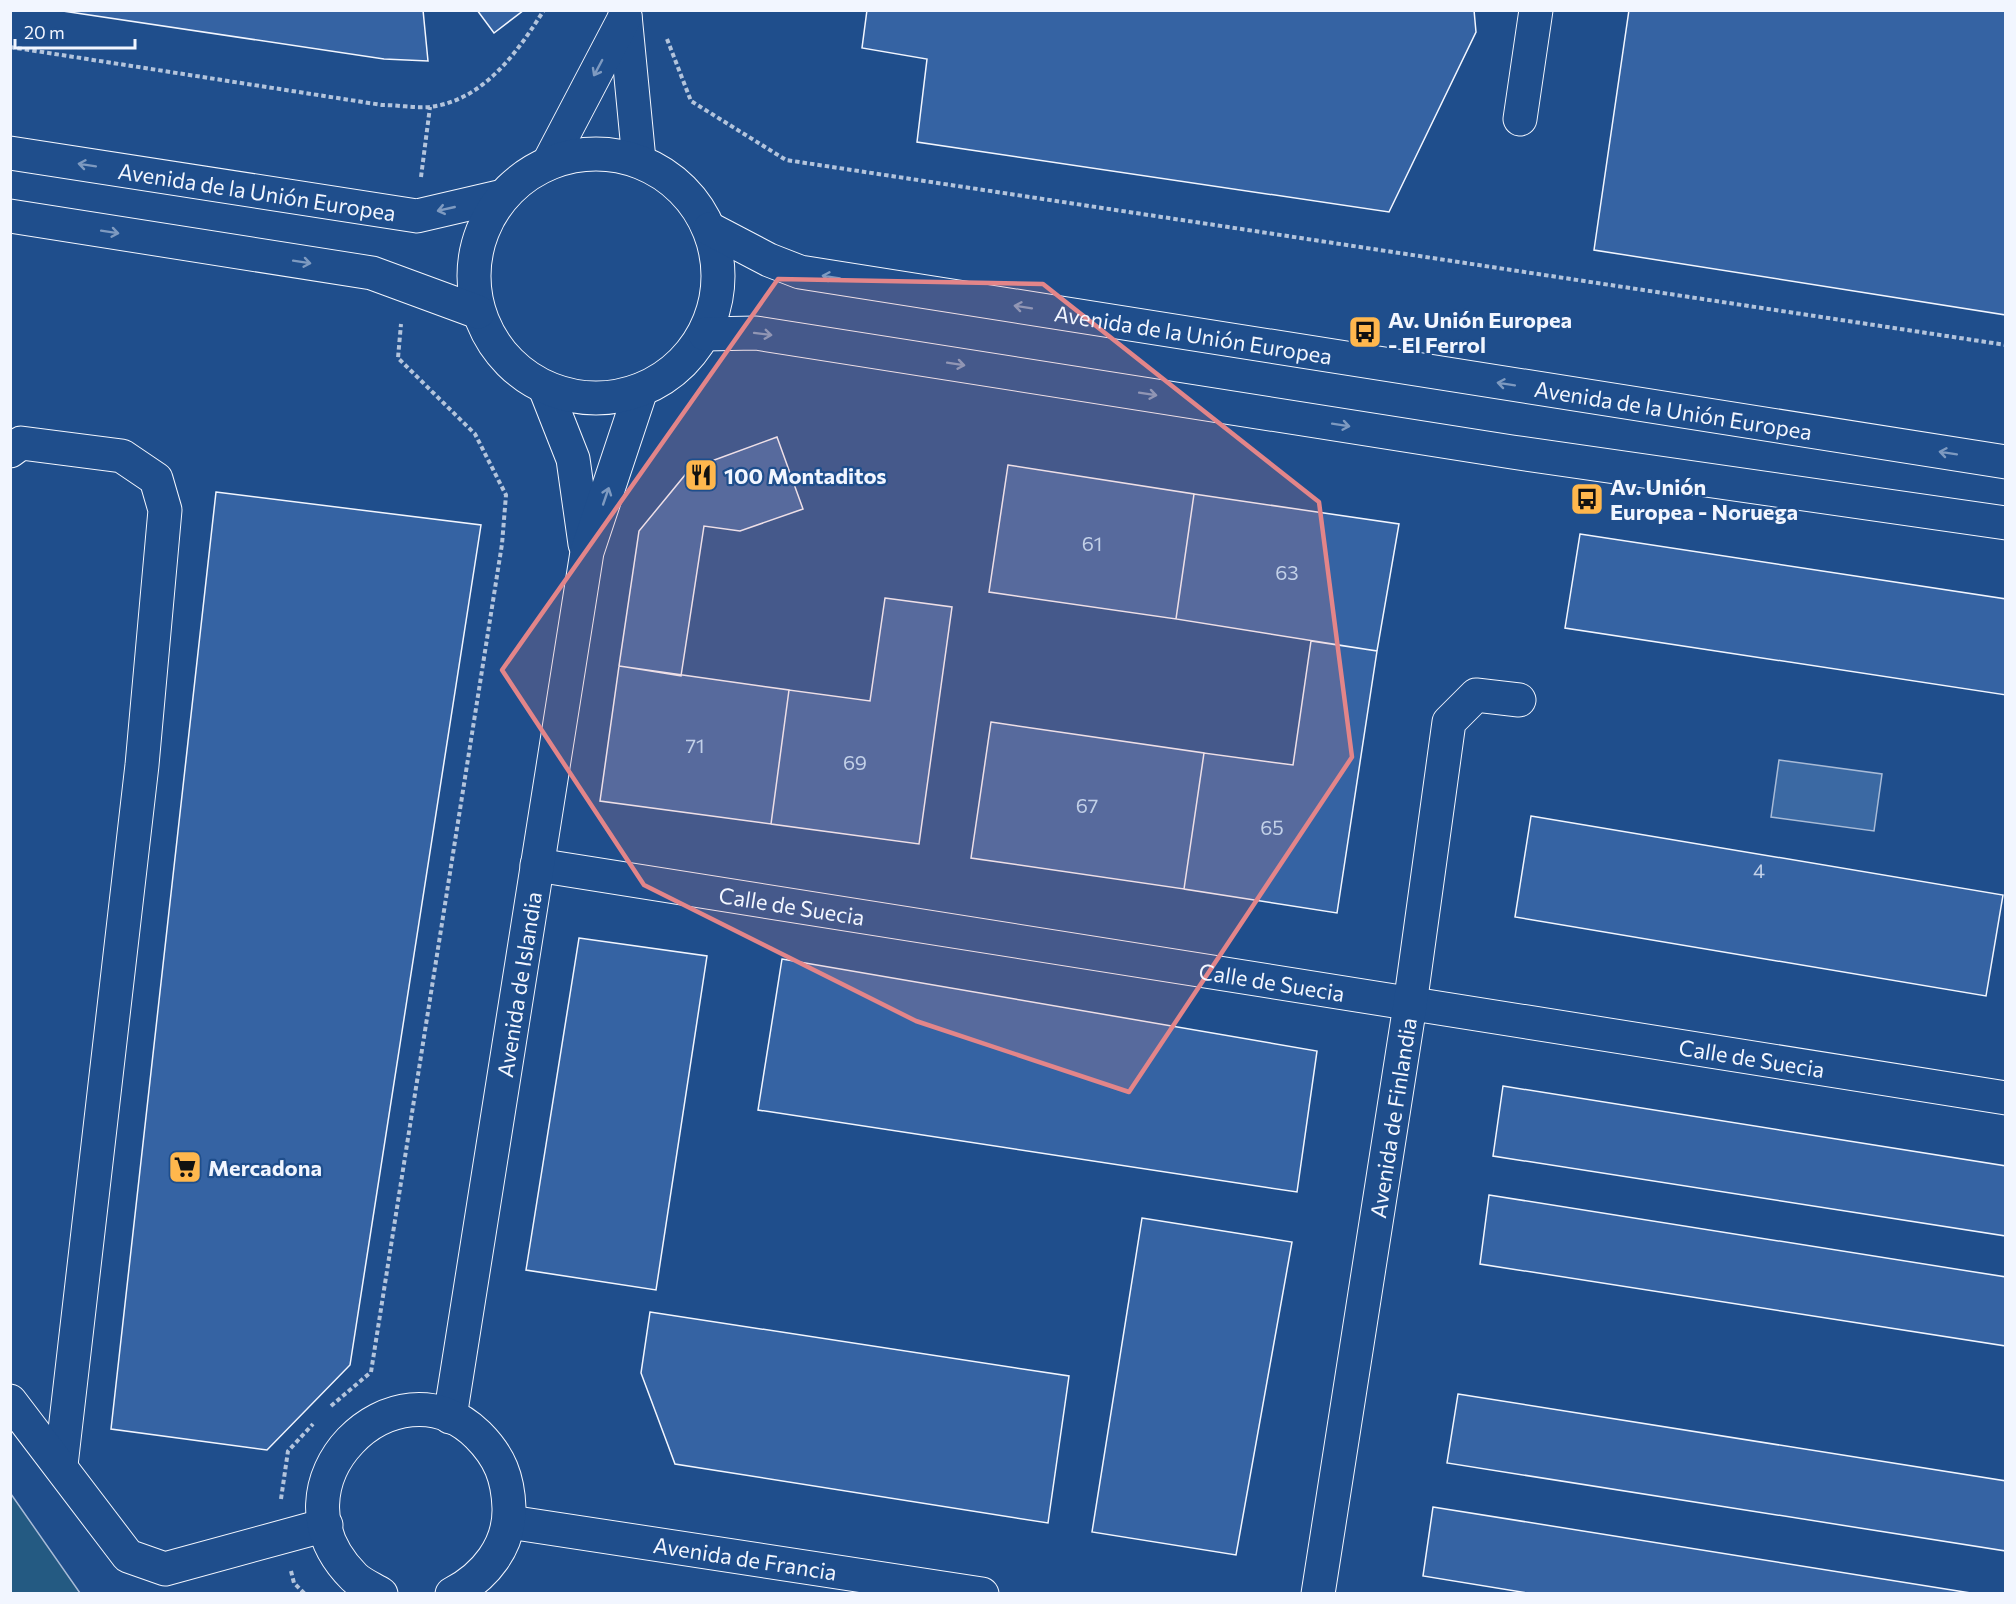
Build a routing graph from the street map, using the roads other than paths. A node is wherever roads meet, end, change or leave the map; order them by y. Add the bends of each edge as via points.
1 (1536, 10) edge
2 (625, 14) edge
3 (1520, 119) dead end
4 (10, 153) edge
5 (639, 160) junction
6 (549, 162) junction
7 (503, 196) junction
8 (10, 216) edge
9 (710, 229) junction
10 (478, 312) junction
11 (705, 334) junction
12 (545, 388) junction
13 (641, 390) junction
14 (10, 451) edge
15 (2006, 462) edge
16 (2006, 523) edge
17 (586, 552) junction
18 (1519, 700) dead end
19 (537, 865) junction
20 (1410, 1005) junction
21 (2006, 1098) edge
22 (10, 1401) edge
23 (450, 1417) junction
24 (61, 1465) junction
25 (510, 1522) junction
26 (326, 1525) junction
27 (381, 1593) edge
28 (452, 1593) edge
29 (982, 1593) edge
30 (1318, 1593) edge

1 - 3 street
2 - 5 street
2 -> 6 street
7 -> 4 street, Avenida de la Unión Europea via 417,216
5 - 6 street via 594,152
5 - 9 street via 662,171 681,187 698,206
6 - 7 street via 524,176
7 - 10 street via 481,231 473,272
8 -> 10 street via 372,273
9 - 11 street via 719,282
15 -> 9 street, Avenida de la Unión Europea via 800,272
10 - 12 street via 504,357
11 - 13 street via 678,368
11 -> 16 street via 756,333 1512,452
12 - 13 street via 576,398 609,398
12 - 17 street, Avenida de Islandia via 573,459
17 -> 13 street, Avenida de Islandia
14 - 24 street via 21,443 122,456 156,479 165,510 142,765
17 - 19 street, Avenida de Islandia
18 - 20 street, Avenida de Finlandia via 1476,695 1449,722
19 - 20 street, Calle de Suecia
19 - 23 street, Avenida de Islandia
20 - 21 street, Calle de Suecia
20 - 30 street, Avenida de Finlandia
22 - 24 street
23 - 25 street via 470,1428 494,1451 508,1483
23 - 26 street via 425,1411 399,1412 362,1428 335,1458 322,1498
24 - 26 street via 128,1556 165,1569
25 - 28 street via 499,1552 480,1576
25 - 29 street, Avenida de Francia
26 - 27 street via 328,1540 354,1578

